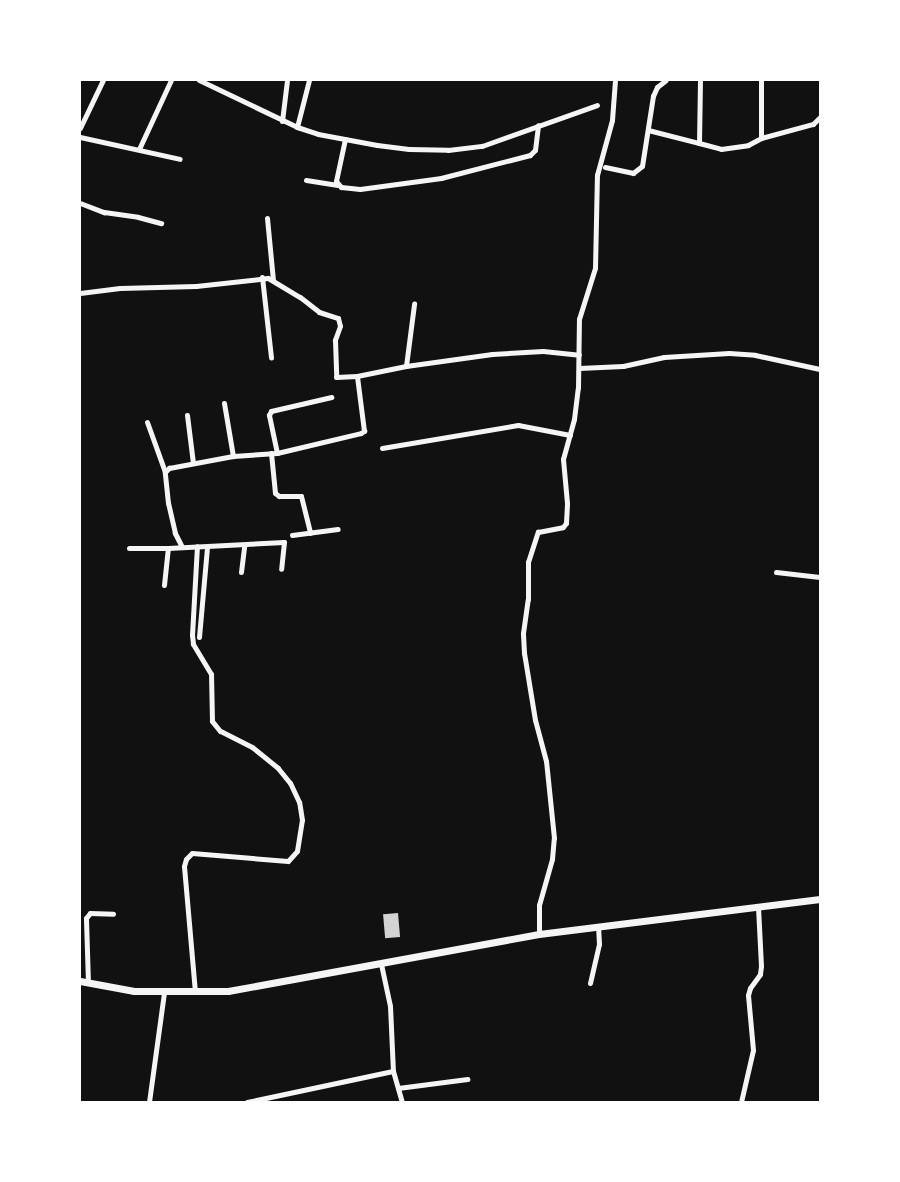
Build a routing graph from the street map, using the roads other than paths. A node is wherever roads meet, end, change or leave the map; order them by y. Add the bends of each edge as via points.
1 (103, 80) edge
2 (171, 80) edge
3 (199, 80) edge
4 (287, 80) edge
5 (309, 80) edge
6 (614, 80) edge
7 (666, 80) edge
8 (700, 80) edge
9 (761, 80) edge
10 (597, 105) dead end
11 (820, 117) edge
12 (282, 121) junction
13 (538, 125) junction
14 (297, 127) junction
15 (80, 128) edge
16 (648, 130) junction
17 (80, 137) edge
18 (761, 138) junction
19 (345, 139) junction
20 (699, 143) junction
21 (139, 149) junction
22 (180, 159) dead end
23 (605, 167) dead end
24 (306, 180) dead end
25 (338, 185) junction
26 (80, 203) edge
27 (267, 218) dead end
28 (161, 223) dead end
29 (262, 277) junction
30 (272, 280) junction
31 (80, 293) edge
32 (414, 304) dead end
33 (579, 355) junction
34 (271, 357) dead end
35 (406, 366) junction
36 (579, 368) junction
37 (820, 369) edge
38 (357, 376) junction
39 (331, 397) dead end
40 (224, 402) dead end
41 (187, 415) dead end
42 (148, 422) dead end
43 (570, 435) junction
44 (382, 448) dead end
45 (274, 453) junction
46 (234, 456) junction
47 (192, 463) junction
48 (165, 472) junction
49 (338, 529) dead end
50 (310, 533) junction
51 (292, 535) dead end
52 (197, 546) junction
53 (244, 546) junction
54 (182, 547) junction
55 (207, 547) junction
56 (129, 548) dead end
57 (168, 548) junction
58 (281, 569) dead end
59 (241, 572) dead end
60 (776, 572) dead end
61 (820, 577) edge
62 (164, 585) dead end
63 (199, 637) dead end
64 (820, 899) edge
65 (758, 907) junction
66 (113, 914) dead end
67 (598, 926) junction
68 (539, 934) junction
69 (381, 964) junction
70 (80, 981) edge
71 (590, 982) dead end
72 (88, 983) junction
73 (195, 992) junction
74 (164, 993) junction
75 (393, 1071) junction
76 (467, 1079) dead end
77 (398, 1088) junction
78 (149, 1102) edge
79 (247, 1102) edge
80 (402, 1102) edge
81 (741, 1102) edge

1 - 15 street
2 - 21 street
3 - 12 street
4 - 12 street
5 - 14 street
6 - 33 street via 612,120 597,175 595,268 579,318
7 - 16 street via 657,87 653,96
8 - 20 street
9 - 18 street
10 - 13 street
11 - 18 street via 813,124
12 - 14 street
13 - 19 street via 482,146 462,149 409,149
13 - 25 street via 535,150 530,155 401,185 360,189
14 - 19 street
16 - 20 street
16 - 23 street via 645,158 639,170 633,173
17 - 21 street
18 - 20 street via 734,148 716,148
19 - 25 street via 336,178
21 - 22 street
24 - 25 street
26 - 28 street via 110,214 138,216
27 - 30 street
29 - 30 street
29 - 31 street via 196,286
29 - 34 street
30 - 38 street via 319,312 338,318 336,377
32 - 35 street
33 - 35 street via 513,352
33 - 36 street
35 - 38 street
36 - 37 street via 729,353 756,355
36 - 43 street
38 - 45 street via 364,432
39 - 45 street via 271,411
40 - 46 street
41 - 47 street
42 - 48 street
43 - 44 street via 518,425
43 - 68 street via 563,459 566,523 563,527 540,530 537,534 528,562 528,599 523,633 554,825 552,859 539,905
45 - 46 street
45 - 50 street via 275,493 279,496 301,496
46 - 47 street
47 - 48 street via 169,468
48 - 54 street via 168,503
49 - 50 street
50 - 51 street
52 - 54 street
52 - 55 street
52 - 73 street via 192,635 193,644 211,674 212,721 220,731 252,747 278,768 299,802 302,820 297,851 288,861 192,854 186,859
53 - 55 street
53 - 58 street via 284,542
53 - 59 street
54 - 57 street
55 - 63 street
56 - 57 street
57 - 62 street
60 - 61 street
64 - 65 main road
65 - 67 main road
65 - 81 street via 761,966 748,995 753,1050
66 - 72 street via 90,913 86,918
67 - 68 main road
67 - 71 street via 599,944
68 - 69 main road
69 - 73 main road via 247,988
69 - 75 street via 390,1006
70 - 72 main road
72 - 74 main road
73 - 74 main road
74 - 78 street
75 - 77 street
75 - 79 street
76 - 77 street
77 - 80 street

